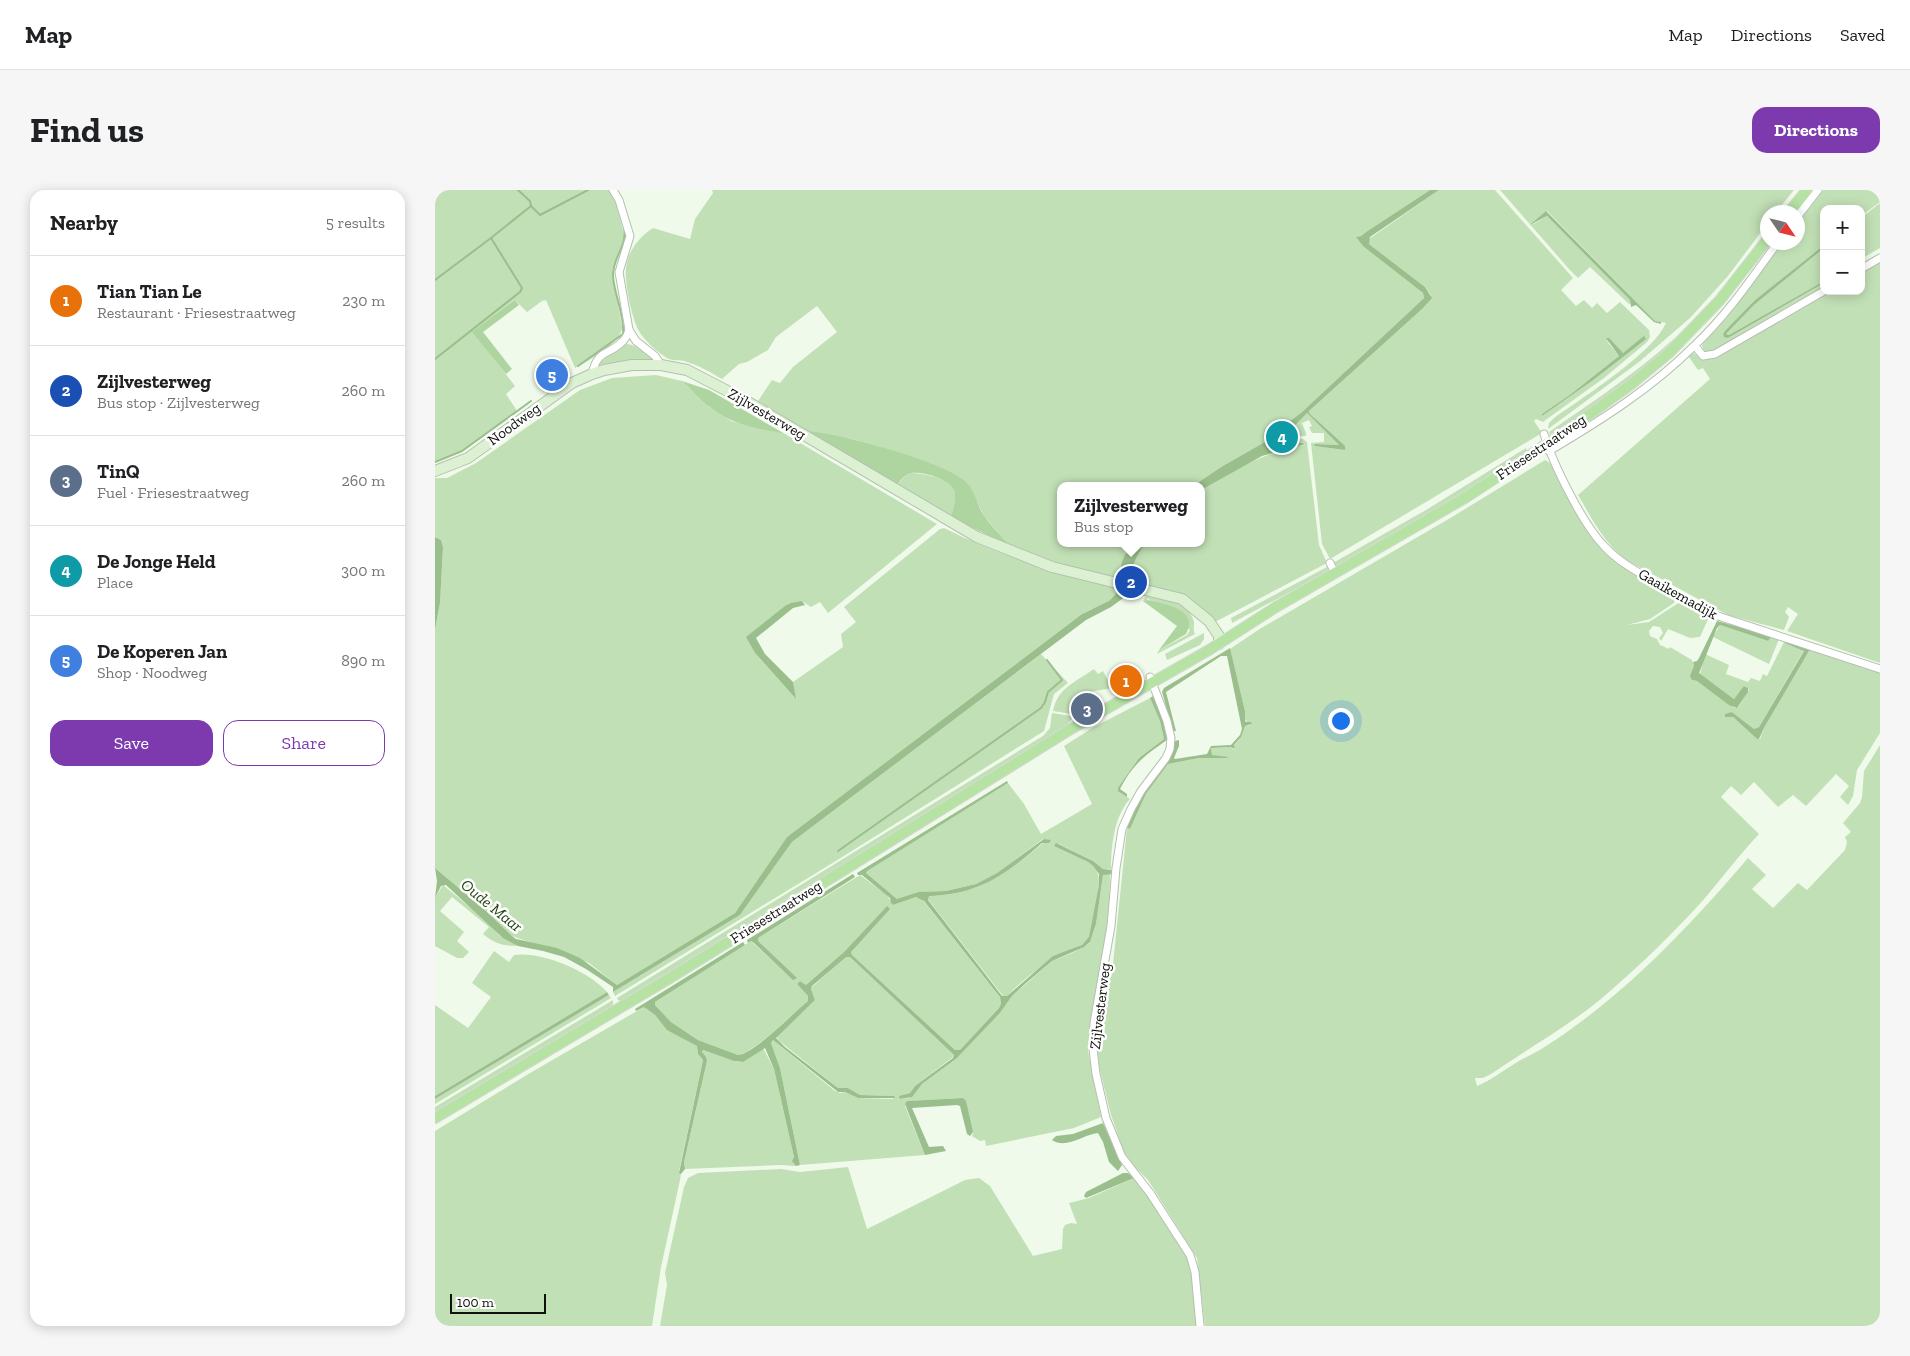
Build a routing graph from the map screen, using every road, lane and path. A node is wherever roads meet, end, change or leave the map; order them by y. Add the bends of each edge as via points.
1 (613, 190) edge
2 (1807, 190) edge
3 (1818, 190) edge
4 (1795, 205) edge
5 (1805, 207) edge
6 (1760, 249) edge
7 (1772, 250) edge
8 (1880, 258) edge
9 (1865, 267) edge
10 (1820, 293) edge
11 (629, 330) junction
12 (623, 341) junction
13 (636, 341) junction
14 (1695, 346) junction
15 (661, 365) junction
16 (592, 374) junction
17 (1544, 434) dead end
18 (1548, 448) junction
19 (435, 471) edge
20 (1330, 563) dead end
21 (1335, 573) junction
22 (1217, 640) junction
23 (1880, 669) edge
24 (1151, 680) junction
25 (435, 1118) edge
26 (1200, 1326) edge

1 - 11 street via 630,236 619,272
2 - 4 main road
3 - 5 street
6 - 18 main road, Friesestraatweg via 1721,300 1669,353
7 - 14 street, Friesestraatweg via 1739,296
8 - 9 street
10 - 14 street via 1715,354 1703,356
11 - 12 street
11 - 13 street
12 - 13 street
12 - 16 street via 599,356
13 - 15 street
14 - 18 street, Friesestraatweg via 1632,397 1584,430
15 - 16 main road, Zijlvesterweg via 632,365
15 - 22 main road, Zijlvesterweg via 687,370 743,400 977,536 1052,567 1186,601 1209,621
16 - 19 main road, Noodweg via 572,383 468,458
17 - 18 street, Gaaikemadijk
18 - 21 main road, Friesestraatweg
18 - 23 street, Gaaikemadijk via 1594,533 1615,557 1723,619
20 - 21 street
21 - 22 main road, Friesestraatweg
22 - 24 main road, Friesestraatweg
24 - 25 main road, Friesestraatweg via 670,978
24 - 26 street, Zijlvesterweg via 1167,721 1170,749 1131,808 1123,830 1093,1049 1106,1118 1121,1157 1150,1193 1192,1260

